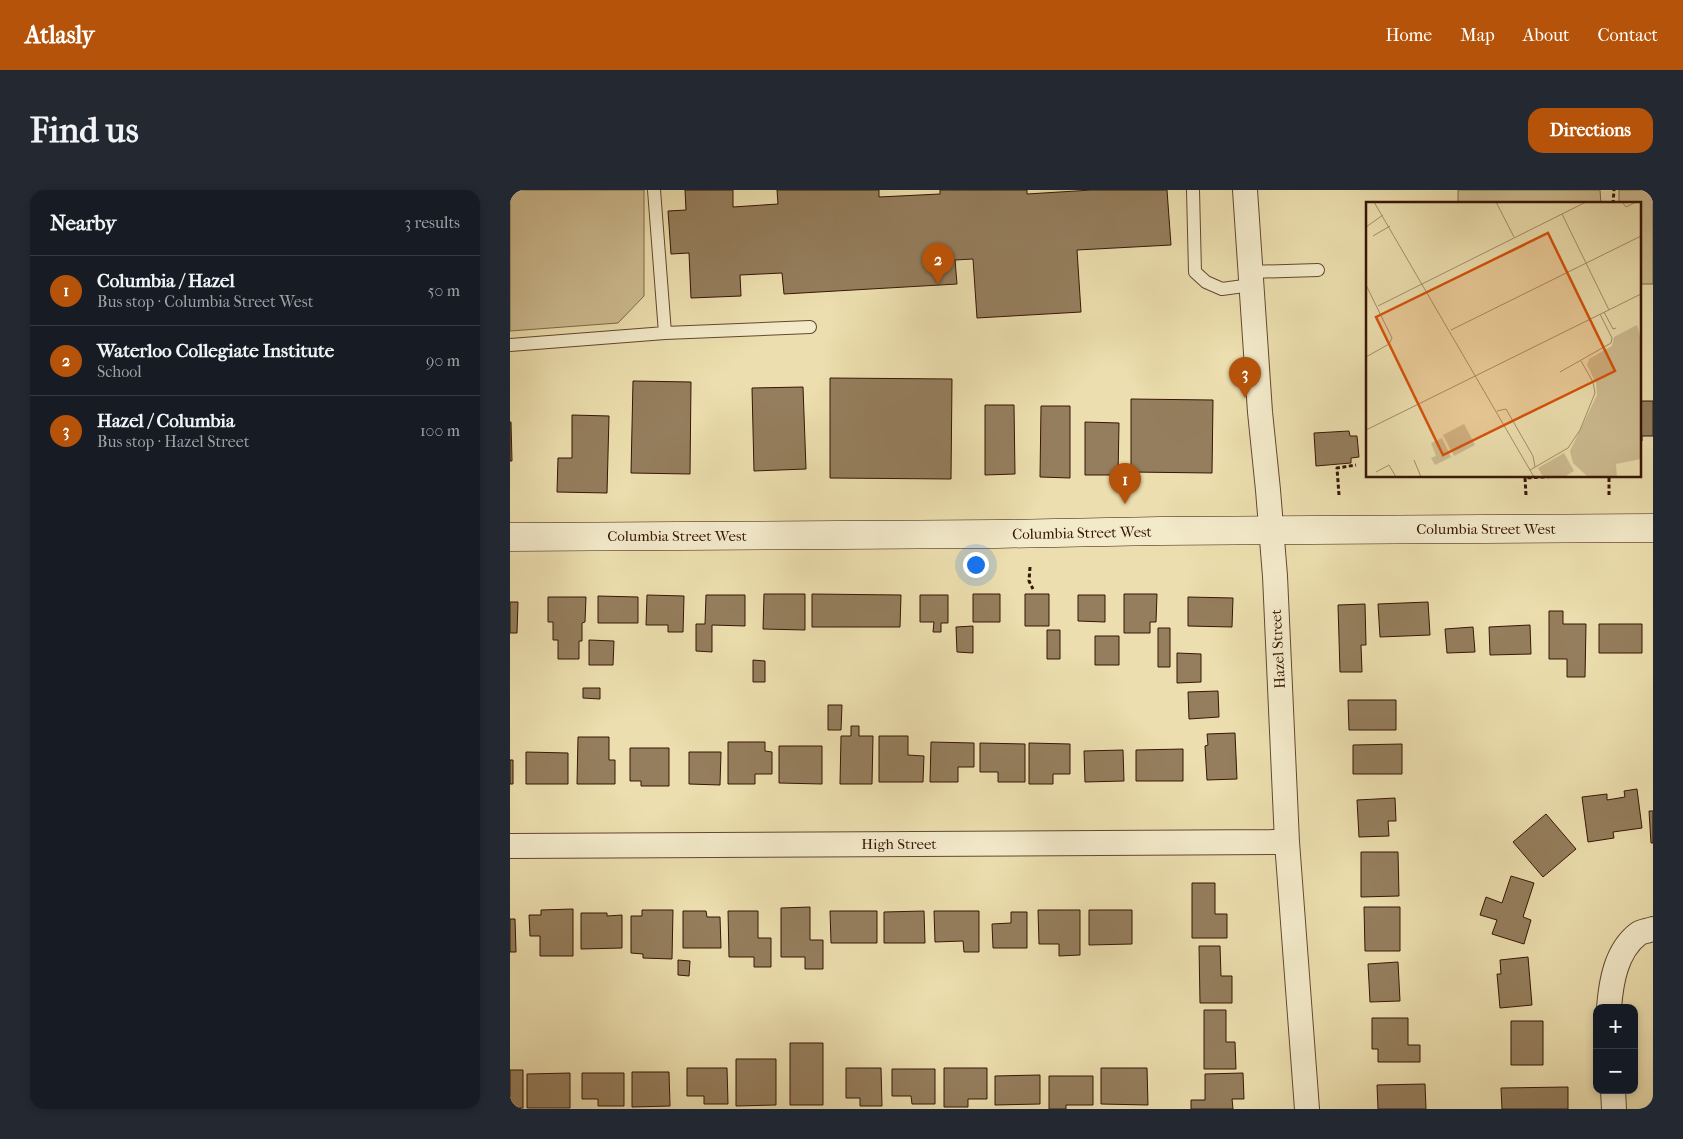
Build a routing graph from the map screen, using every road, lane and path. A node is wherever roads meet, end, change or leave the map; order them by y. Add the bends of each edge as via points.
1 (654, 190) edge
2 (1193, 190) edge
3 (1245, 190) edge
4 (1318, 270) dead end
5 (1250, 278) junction
6 (810, 327) dead end
7 (665, 332) junction
8 (510, 345) edge
9 (1356, 465) dead end
10 (1525, 478) edge
11 (1609, 478) edge
12 (1339, 495) dead end
13 (1526, 495) dead end
14 (1609, 495) dead end
15 (1653, 528) edge
16 (1270, 531) junction
17 (510, 536) edge
18 (1030, 567) dead end
19 (1033, 590) dead end
20 (1287, 842) junction
21 (510, 846) edge
22 (1653, 929) edge
23 (1609, 1004) edge
24 (1613, 1094) edge
25 (1307, 1109) edge
26 (1614, 1109) edge

1 - 7 lane
2 - 5 lane via 1195,272 1206,282 1222,289
3 - 5 street, Hazel Street
4 - 5 lane
5 - 16 street, Hazel Street
6 - 7 lane
7 - 8 lane
9 - 12 path via 1337,468
10 - 13 path
11 - 14 path
15 - 16 main road, Columbia Street West
16 - 17 main road, Columbia Street West
16 - 20 street, Hazel Street
18 - 19 path via 1029,581
20 - 21 street, High Street
20 - 25 street, Hazel Street
22 - 23 street via 1639,933 1621,953 1612,978
24 - 26 street

